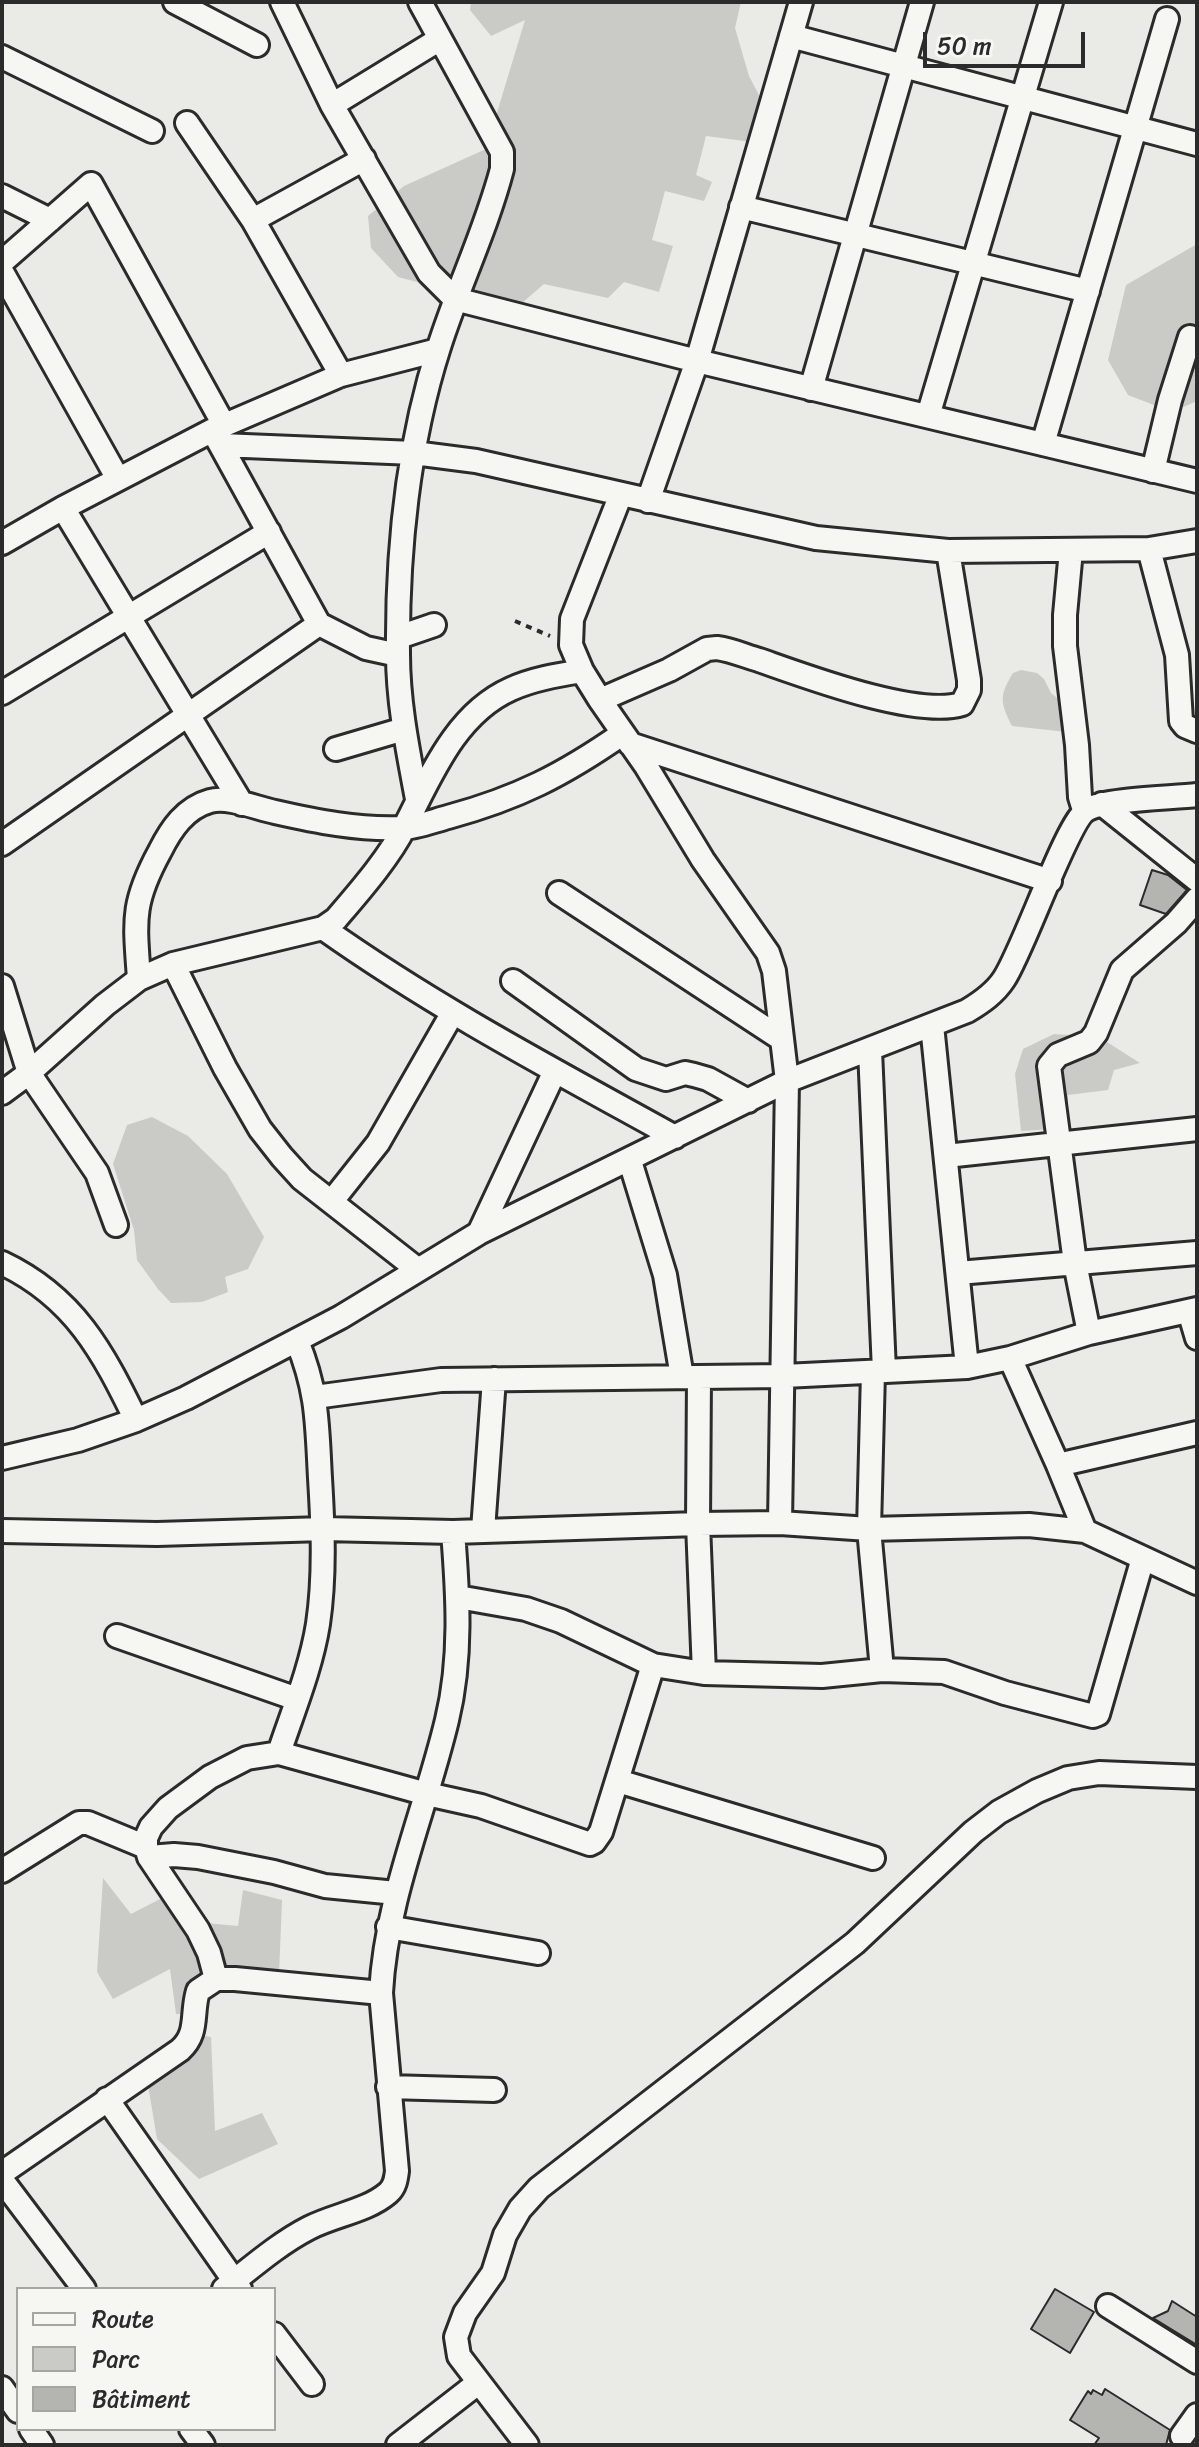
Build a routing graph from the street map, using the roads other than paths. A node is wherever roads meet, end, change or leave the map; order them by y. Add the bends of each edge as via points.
1 (175, 2) edge
2 (282, 2) edge
3 (420, 2) edge
4 (801, 2) edge
5 (922, 2) edge
6 (1051, 2) edge
7 (1167, 19) dead end
8 (791, 36) junction
9 (440, 39) junction
10 (257, 45) dead end
11 (2, 57) edge
12 (904, 66) junction
13 (1022, 97) junction
14 (332, 105) junction
15 (187, 123) dead end
16 (1136, 128) junction
17 (152, 131) dead end
18 (1197, 144) edge
19 (364, 159) junction
20 (2, 196) edge
21 (741, 207) junction
22 (50, 220) junction
23 (253, 220) junction
24 (856, 235) junction
25 (2, 262) edge
26 (973, 264) junction
27 (2, 272) edge
28 (1088, 291) junction
29 (455, 299) junction
30 (1190, 337) dead end
31 (438, 350) junction
32 (697, 361) junction
33 (341, 375) junction
34 (811, 389) junction
35 (928, 416) junction
36 (219, 433) junction
37 (1043, 444) junction
38 (414, 453) junction
39 (1153, 471) junction
40 (118, 479) junction
41 (1197, 481) edge
42 (621, 494) junction
43 (648, 501) junction
44 (63, 508) junction
45 (269, 532) junction
46 (4, 537) edge
47 (1197, 541) edge
48 (1149, 549) junction
49 (1071, 550) junction
50 (948, 551) junction
51 (128, 617) junction
52 (319, 624) junction
53 (434, 625) dead end
54 (398, 646) junction
55 (582, 671) junction
56 (2, 693) edge
57 (600, 700) junction
58 (188, 715) junction
59 (404, 729) junction
60 (1197, 731) edge
61 (626, 739) junction
62 (336, 749) dead end
63 (1197, 795) edge
64 (417, 799) junction
65 (242, 804) junction
66 (1093, 807) junction
67 (404, 828) junction
68 (2, 844) edge
69 (1197, 880) edge
70 (1050, 881) junction
71 (559, 893) dead end
72 (1197, 899) edge
73 (323, 928) junction
74 (173, 964) junction
75 (139, 979) junction
76 (513, 981) dead end
77 (2, 986) edge
78 (452, 1014) junction
79 (932, 1025) junction
80 (780, 1038) junction
81 (870, 1050) junction
82 (555, 1071) junction
83 (29, 1073) junction
84 (787, 1081) junction
85 (2, 1093) edge
86 (748, 1101) junction
87 (1197, 1129) edge
88 (675, 1137) junction
89 (1058, 1144) junction
90 (946, 1156) junction
91 (630, 1161) junction
92 (332, 1201) junction
93 (116, 1225) dead end
94 (479, 1233) junction
95 (1197, 1253) edge
96 (2, 1263) edge
97 (1075, 1263) junction
98 (417, 1269) junction
99 (958, 1273) junction
100 (1193, 1310) edge
101 (1089, 1333) junction
102 (1197, 1338) edge
103 (297, 1341) junction
104 (1010, 1358) junction
105 (967, 1367) junction
106 (878, 1371) junction
107 (784, 1376) junction
108 (690, 1377) junction
109 (494, 1379) junction
110 (315, 1397) junction
111 (136, 1420) junction
112 (1197, 1433) edge
113 (2, 1458) edge
114 (1058, 1465) junction
115 (780, 1523) junction
116 (698, 1524) junction
117 (324, 1529) junction
118 (869, 1529) junction
119 (483, 1530) junction
120 (2, 1531) edge
121 (1085, 1531) junction
122 (453, 1532) junction
123 (1143, 1558) junction
124 (1197, 1583) edge
125 (458, 1597) junction
126 (117, 1636) dead end
127 (653, 1665) junction
128 (882, 1670) junction
129 (704, 1673) junction
130 (297, 1699) junction
131 (279, 1753) junction
132 (1197, 1777) edge
133 (618, 1781) junction
134 (427, 1794) junction
135 (147, 1852) junction
136 (873, 1858) dead end
137 (2, 1871) edge
138 (396, 1893) junction
139 (388, 1927) junction
140 (538, 1953) dead end
141 (216, 1979) junction
142 (381, 1993) junction
143 (388, 2087) junction
144 (494, 2090) dead end
145 (107, 2099) junction
146 (2, 2173) edge
147 (2, 2180) edge
148 (232, 2286) edge
149 (82, 2287) edge
150 (1108, 2306) dead end
151 (276, 2337) edge
152 (1197, 2362) edge
153 (478, 2383) junction
154 (312, 2384) dead end
155 (2, 2388) edge
156 (16, 2408) edge
157 (1197, 2415) edge
158 (1182, 2436) dead end
159 (398, 2445) edge
160 (527, 2445) edge

1 - 10 street
2 - 14 street
3 - 9 street
4 - 8 street
5 - 12 street
6 - 13 street
7 - 16 street
8 - 12 street
8 - 21 street
9 - 14 street
9 - 29 street via 502,152 497,188
11 - 17 street
12 - 13 street
12 - 24 street
13 - 16 street
13 - 26 street
14 - 19 street
15 - 23 street
16 - 18 street
16 - 28 street
19 - 23 street
19 - 29 street via 429,273
20 - 22 street
21 - 24 street
21 - 32 street
22 - 25 street
22 - 36 street via 91,184
23 - 33 street
24 - 26 street
24 - 34 street
26 - 28 street
26 - 35 street
27 - 40 street
28 - 37 street
29 - 31 street
29 - 32 street
30 - 39 street
31 - 33 street
31 - 38 street
32 - 34 street
32 - 43 street
33 - 36 street
34 - 35 street
35 - 37 street
36 - 38 street
36 - 40 street
36 - 45 street
37 - 39 street
38 - 42 street via 476,461
38 - 54 street via 401,557
39 - 41 street
40 - 44 street
42 - 43 street
42 - 55 street via 572,619 571,645
43 - 50 street via 816,538
44 - 46 street
44 - 51 street
45 - 51 street
45 - 52 street
47 - 48 street
48 - 49 street
48 - 60 street via 1177,655 1181,721
49 - 50 street
49 - 66 street via 1065,646 1080,797
50 - 57 street via 969,680 962,704 917,705 717,648
51 - 56 street
51 - 58 street
52 - 54 street via 366,648
52 - 58 street
53 - 54 street
54 - 59 street
55 - 57 street
55 - 64 street via 509,689 486,705 456,735
57 - 61 street
58 - 65 street
58 - 68 street
59 - 62 street
59 - 64 street
61 - 67 street via 532,789
61 - 70 street
61 - 80 street via 768,953
63 - 66 street
64 - 67 street
65 - 67 street via 315,821
65 - 75 street via 213,800 183,816 169,834 135,909
66 - 69 street
66 - 70 street via 1069,833
67 - 73 street via 349,904
70 - 79 street via 1003,980 986,999
71 - 80 street
72 - 89 street via 1122,970 1089,1042 1058,1055 1049,1066
73 - 74 street
73 - 78 street
74 - 75 street
74 - 92 street via 260,1129 302,1179
75 - 83 street
76 - 86 street via 636,1069 666,1079 694,1075
77 - 83 street
78 - 82 street
78 - 92 street via 378,1143
79 - 81 street
79 - 90 street
80 - 84 street
81 - 84 street
81 - 106 street
82 - 88 street
82 - 94 street
83 - 85 street
83 - 93 street via 97,1173
84 - 86 street
84 - 107 street
86 - 88 street
87 - 89 street
88 - 91 street
89 - 90 street
89 - 97 street
90 - 99 street
91 - 94 street
91 - 108 street
92 - 98 street
94 - 98 street
95 - 97 street
96 - 111 street via 62,1302 104,1355
97 - 99 street
97 - 101 street
98 - 103 street
99 - 105 street
100 - 101 street
100 - 102 street
101 - 104 street
103 - 110 street
103 - 111 street
104 - 105 street
104 - 114 street
105 - 106 street
106 - 107 street
106 - 118 street
107 - 108 street
107 - 115 street
108 - 109 street
108 - 116 street
109 - 110 street via 441,1380
109 - 119 street
110 - 117 street
111 - 113 street
112 - 114 street
114 - 121 street
115 - 116 street
115 - 118 street
116 - 119 street
116 - 129 street
117 - 120 street
117 - 122 street
117 - 130 street via 317,1627
118 - 121 street via 1029,1525
118 - 128 street
119 - 122 street
121 - 123 street
122 - 125 street
123 - 124 street
123 - 128 street via 1098,1714 1034,1701 944,1672
125 - 127 street via 507,1604 561,1621
125 - 134 street via 453,1689
126 - 130 street
127 - 129 street
127 - 133 street
128 - 129 street via 822,1676
130 - 131 street
131 - 134 street
131 - 135 street via 247,1758 168,1808 151,1827
132 - 153 street via 1099,1773 1068,1778 999,1812 855,1943 539,2188 505,2235 493,2273 465,2313 456,2337 459,2356
133 - 134 street via 598,1837 585,1845 481,1806
133 - 136 street
134 - 138 street
135 - 137 street via 79,1823
135 - 138 street via 198,1857 325,1886
135 - 141 street via 198,1930
138 - 139 street
139 - 140 street
139 - 142 street
141 - 142 street
141 - 145 street via 198,1991 189,2042
142 - 143 street
143 - 144 street
143 - 148 street via 397,2171 392,2189 286,2241
145 - 146 street
145 - 148 street
147 - 149 street
150 - 152 street
151 - 154 street
153 - 159 street
153 - 160 street
155 - 156 street
157 - 158 street

